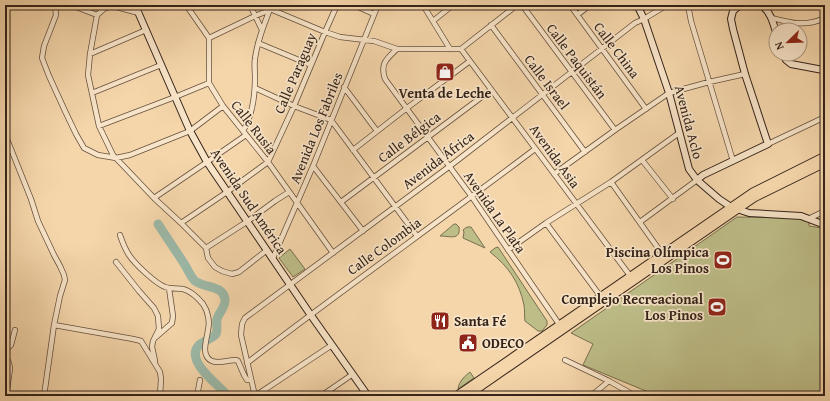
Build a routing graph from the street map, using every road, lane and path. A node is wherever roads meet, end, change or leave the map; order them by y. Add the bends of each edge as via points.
1 (55, 5) edge
2 (71, 5) edge
3 (135, 5) edge
4 (186, 5) edge
5 (250, 5) edge
6 (337, 5) edge
7 (354, 5) edge
8 (378, 5) edge
9 (423, 5) edge
10 (453, 5) edge
11 (517, 5) edge
12 (522, 5) edge
13 (570, 5) edge
14 (590, 5) edge
15 (637, 5) edge
16 (666, 5) edge
17 (688, 5) edge
18 (740, 5) edge
19 (761, 5) edge
20 (272, 7) edge
21 (139, 13) junction
22 (374, 14) junction
23 (97, 15) junction
24 (577, 15) junction
25 (255, 16) junction
26 (772, 18) junction
27 (825, 18) edge
28 (644, 19) junction
29 (433, 21) junction
30 (773, 22) edge
31 (491, 25) junction
32 (146, 30) junction
33 (262, 30) junction
34 (325, 32) junction
35 (209, 38) junction
36 (364, 40) junction
37 (258, 43) junction
38 (397, 49) junction
39 (450, 49) junction
40 (461, 49) junction
41 (602, 49) junction
42 (90, 54) junction
43 (470, 61) junction
44 (788, 62) edge
45 (161, 65) junction
46 (310, 66) junction
47 (825, 70) edge
48 (572, 72) junction
49 (745, 74) junction
50 (709, 82) junction
51 (209, 83) junction
52 (344, 87) junction
53 (255, 88) junction
54 (491, 90) junction
55 (92, 93) junction
56 (669, 94) junction
57 (543, 95) junction
58 (175, 97) junction
59 (223, 106) junction
60 (294, 106) junction
61 (407, 108) junction
62 (646, 109) junction
63 (512, 117) junction
64 (825, 117) edge
65 (331, 120) junction
66 (99, 126) junction
67 (615, 130) junction
68 (190, 131) junction
69 (377, 131) junction
70 (244, 133) junction
71 (679, 133) junction
72 (5, 134) edge
73 (428, 137) junction
74 (768, 144) junction
75 (536, 149) junction
76 (353, 150) junction
77 (585, 152) junction
78 (825, 156) edge
79 (116, 158) junction
80 (642, 160) junction
81 (733, 161) junction
82 (207, 162) junction
83 (268, 162) junction
84 (825, 163) edge
85 (312, 166) junction
86 (450, 166) junction
87 (554, 174) junction
88 (374, 178) junction
89 (697, 180) junction
90 (611, 182) junction
91 (227, 192) junction
92 (289, 192) junction
93 (472, 197) junction
94 (154, 198) junction
95 (673, 199) junction
96 (296, 202) junction
97 (341, 202) junction
98 (576, 204) junction
99 (395, 207) junction
100 (734, 208) junction
101 (825, 211) edge
102 (808, 219) junction
103 (248, 221) junction
104 (640, 222) junction
105 (181, 223) junction
106 (546, 223) junction
107 (825, 226) edge
108 (363, 231) junction
109 (120, 235) dead end
110 (417, 236) junction
111 (206, 248) junction
112 (267, 250) junction
113 (508, 250) junction
114 (333, 253) junction
115 (663, 255) junction
116 (273, 258) junction
117 (116, 262) dead end
118 (631, 277) junction
119 (290, 284) junction
120 (170, 288) junction
121 (601, 297) junction
122 (310, 314) junction
123 (54, 325) junction
124 (561, 328) junction
125 (15, 330) dead end
126 (154, 340) junction
127 (332, 345) junction
128 (5, 351) edge
129 (5, 355) edge
130 (565, 360) dead end
131 (247, 362) junction
132 (156, 364) junction
133 (353, 374) junction
134 (200, 380) dead end
135 (251, 380) junction
136 (609, 381) junction
137 (6, 396) edge
138 (44, 396) edge
139 (160, 396) edge
140 (196, 396) edge
141 (255, 396) edge
142 (321, 396) edge
143 (368, 396) edge
144 (456, 396) edge
145 (467, 396) edge
146 (591, 396) edge
147 (634, 396) edge

1 - 79 street via 56,15 42,58 49,76 84,148 98,155
2 - 23 street
3 - 21 main road, Avenida Sud América
4 - 35 street
5 - 25 street
6 - 34 street, Calle Paraguay
7 - 22 street
8 - 22 street, Avenida Los Fabriles
9 - 29 street
10 - 29 street
11 - 31 street
12 - 48 street, Calle Paquistán
13 - 24 street, Calle China
14 - 24 street
15 - 28 main road, Avenida Aclo
16 - 28 street, Avenida África
17 - 50 street
18 - 49 main road via 731,19
19 - 26 main road
20 - 25 street
20 - 33 street
20 - 34 street
21 - 23 street via 113,6 105,8
21 - 32 main road, Avenida Sud América
22 - 36 street, Avenida Los Fabriles
23 - 42 street
24 - 41 street, Calle China
25 - 33 street
25 - 35 street
26 - 27 street via 789,23 808,24
26 - 30 main road
28 - 41 street, Avenida África
28 - 56 main road, Avenida Aclo
29 - 39 street
31 - 40 street
31 - 57 street, Calle Israel
32 - 42 street
32 - 45 main road, Avenida Sud América
33 - 37 street
34 - 36 street via 349,39
34 - 46 street, Calle Paraguay
35 - 51 street
36 - 38 street
36 - 52 street, Avenida Los Fabriles
37 - 46 street
37 - 53 street via 254,61
38 - 39 street
38 - 61 street, Avenida La Plata via 383,65 383,73
39 - 40 street
40 - 43 street, Avenida Asia
41 - 48 street, Avenida África
41 - 62 street, Calle China
42 - 55 street via 88,75
43 - 54 street, Avenida Asia
43 - 61 street
44 - 47 main road
45 - 55 street
45 - 58 main road, Avenida Sud América
46 - 60 street, Calle Paraguay
48 - 57 street, Avenida África
48 - 67 street, Calle Paquistán
49 - 50 street
49 - 74 main road
50 - 56 street
50 - 81 street
51 - 58 street
51 - 59 street, Calle Rusia
52 - 65 street, Avenida Los Fabriles
52 - 69 street
53 - 60 street
53 - 70 street via 254,102
54 - 63 street, Avenida Asia
54 - 73 street, Calle Bélgica
55 - 66 street
56 - 62 street
56 - 71 main road, Avenida Aclo
57 - 63 street, Avenida África
57 - 77 street, Calle Israel
58 - 66 street
58 - 68 main road, Avenida Sud América
59 - 68 street
59 - 70 street, Calle Rusia
60 - 65 street
60 - 83 street, Calle Paraguay
61 - 69 street
61 - 73 street, Avenida La Plata
62 - 67 street
63 - 75 street, Avenida Asia
63 - 86 street, Avenida África
64 - 74 street
65 - 76 street
65 - 85 street, Avenida Los Fabriles
66 - 79 street
67 - 77 street
68 - 79 street
68 - 82 main road, Avenida Sud América
69 - 76 street
70 - 82 street
70 - 83 street, Calle Rusia
71 - 80 street
71 - 89 main road, Avenida Aclo via 689,169
72 - 123 street via 38,221 64,275
73 - 86 street, Avenida La Plata
73 - 88 street, Calle Bélgica
74 - 81 main road
75 - 87 street, Avenida Asia
75 - 93 street, Calle Colombia
76 - 88 street
77 - 87 street
78 - 100 main road via 753,192
79 - 94 street
80 - 90 street
80 - 95 street
81 - 89 main road
82 - 91 main road, Avenida Sud América
82 - 94 street
83 - 91 street, Calle Paraguay
83 - 92 street, Calle Rusia
84 - 100 main road
85 - 96 street, Avenida Los Fabriles
85 - 97 street
86 - 93 street, Avenida La Plata
86 - 99 street, Avenida África
87 - 98 street, Avenida Asia
88 - 97 street, Calle Bélgica
88 - 99 street
89 - 95 street
89 - 100 main road, Avenida Aclo
90 - 98 street
90 - 104 street
91 - 103 main road, Avenida Sud América
91 - 105 street, Calle Paraguay
92 - 96 street, Calle Rusia
92 - 103 street
93 - 110 street, Calle Colombia
93 - 113 street, Avenida La Plata
94 - 105 street
95 - 104 street
96 - 114 street, Calle Rusia
96 - 116 street, Avenida Los Fabriles
97 - 108 street
98 - 106 street
98 - 118 street, Avenida Asia
99 - 108 street, Avenida África
99 - 110 street
100 - 102 main road, Avenida Aclo via 749,213 801,216
100 - 115 main road
100 - 124 main road
101 - 102 street
102 - 107 main road, Avenida Aclo
103 - 111 street
103 - 112 main road, Avenida Sud América
104 - 115 street
105 - 111 street
106 - 113 street
106 - 121 street
108 - 114 street, Avenida África
109 - 120 street via 128,254 143,271 162,286
110 - 122 street, Calle Colombia
111 - 112 street via 208,258 215,267 232,274 239,272
112 - 116 main road, Avenida Sud América
113 - 124 street, Avenida La Plata
114 - 119 street, Avenida África
115 - 118 main road
116 - 119 main road, Avenida Sud América
117 - 126 street via 158,316 159,329
118 - 121 main road
119 - 122 main road, Avenida Sud América
119 - 131 street, Avenida África via 245,318 241,335
120 - 126 street via 172,322
120 - 135 street via 188,290 206,308 209,321 205,348 207,358 217,362 238,361 247,380
121 - 124 main road
122 - 127 main road, Avenida Sud América
122 - 131 street, Calle Colombia
123 - 132 street via 141,341
123 - 138 street
124 - 144 main road
124 - 145 main road
125 - 128 street via 11,345
126 - 132 street via 152,347
127 - 133 main road, Avenida Sud América
127 - 141 street
129 - 137 street via 10,369
130 - 136 street
131 - 135 street
132 - 139 street via 161,379
133 - 142 street
133 - 143 main road, Avenida Sud América
134 - 140 street
135 - 141 street
136 - 146 street
136 - 147 street

